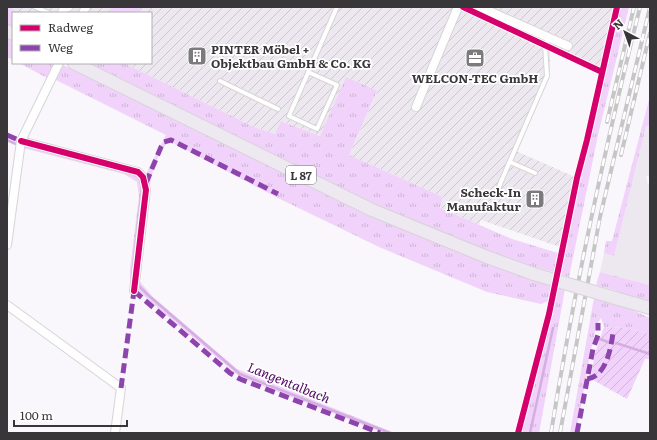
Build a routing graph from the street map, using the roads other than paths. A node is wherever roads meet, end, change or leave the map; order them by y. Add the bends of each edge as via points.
1 (36, 7) edge
2 (337, 7) edge
3 (458, 7) edge
4 (480, 7) edge
5 (47, 12) edge
6 (549, 37) junction
7 (568, 46) dead end
8 (59, 64) edge
9 (76, 64) edge
10 (308, 72) junction
11 (220, 81) dead end
12 (416, 107) dead end
13 (278, 109) dead end
14 (21, 141) junction
15 (510, 162) junction
16 (535, 173) dead end
17 (497, 192) dead end
18 (7, 245) edge
19 (134, 291) dead end
20 (7, 305) edge
21 (650, 308) edge
22 (116, 433) edge

1 - 5 lane
2 - 10 lane
3 - 12 street
4 - 6 street
6 - 7 street
6 - 15 lane via 545,45 546,76
8 - 14 street
9 - 21 main road, L 87, bridge via 372,210 534,274
10 - 10 lane via 337,85 317,128 289,116
11 - 13 lane
14 - 18 street
14 - 19 street via 138,172 143,177 146,190
15 - 16 lane
15 - 17 lane
20 - 22 street via 122,388

